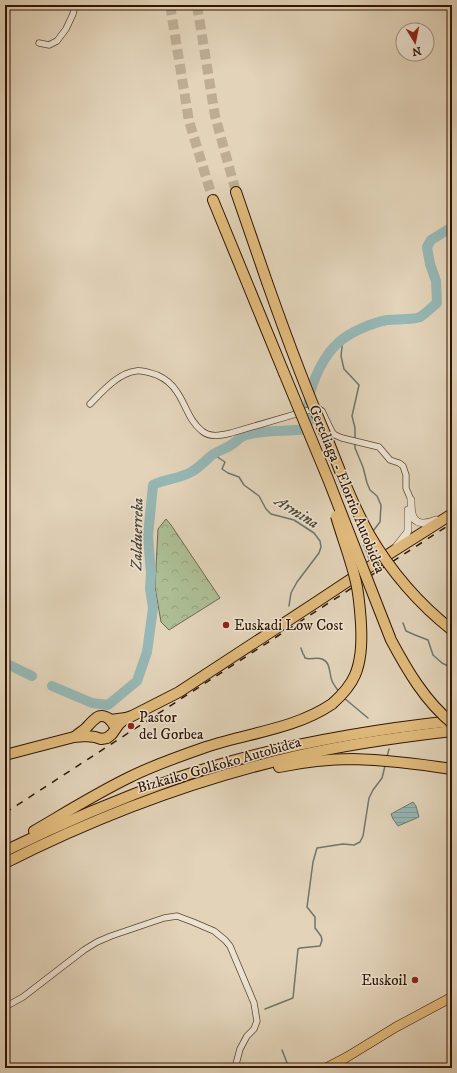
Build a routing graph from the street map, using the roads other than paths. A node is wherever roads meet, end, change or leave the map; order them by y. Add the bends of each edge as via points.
1 (75, 5) edge
2 (39, 43) dead end
3 (236, 192) tunnel mouth
4 (213, 200) tunnel mouth
5 (90, 404) dead end
6 (328, 479) junction
7 (411, 500) junction
8 (452, 513) edge
9 (392, 552) junction
10 (452, 630) edge
11 (126, 718) junction
12 (110, 720) junction
13 (452, 720) edge
14 (92, 723) junction
15 (113, 731) junction
16 (452, 731) edge
17 (74, 737) junction
18 (95, 737) junction
19 (5, 755) edge
20 (452, 769) edge
21 (234, 773) junction
22 (5, 847) edge
23 (5, 851) edge
24 (5, 862) edge
25 (452, 997) edge
26 (5, 1007) edge
27 (235, 1068) edge
28 (326, 1068) edge

1 - 2 street via 74,14 57,41 49,45
3 - 10 highway, Gerediaga - Elorrio Autobidea, bridge via 295,360 343,479 369,534 401,579 432,613
4 - 6 highway, Gerediaga - Elorrio Autobidea, bridge
5 - 7 street via 105,388 127,373 138,370 166,379 178,393 194,423 202,432 210,435 231,433 293,414 319,409 333,434 379,447 390,460 404,466 406,490
6 - 13 highway, Gerediaga - Elorrio Autobidea, bridge via 391,640 429,699 442,715
6 - 22 highway, bridge via 336,517 355,579 361,612 359,661 355,674 343,694 321,712 308,718 207,746 130,777
7 - 8 street via 412,515 422,524
7 - 9 street via 407,533
8 - 9 highway
9 - 11 highway via 179,692
11 - 12 highway
11 - 15 highway
12 - 14 highway via 101,716
12 - 15 highway
13 - 23 highway, Bizkaiko Golkoko Autobidea via 347,735 234,761 181,777 116,802
14 - 17 highway
14 - 18 highway via 91,730
15 - 18 highway via 104,739
16 - 21 highway, Bizkaiko Golkoko Autobidea via 353,745 291,757
17 - 18 highway
17 - 19 highway
20 - 21 highway via 351,759
21 - 24 highway, Bizkaiko Golkoko Autobidea via 132,806
25 - 28 main road
26 - 27 street via 27,994 97,942 164,918 177,916 214,931 225,940 254,1002 257,1021 240,1049

